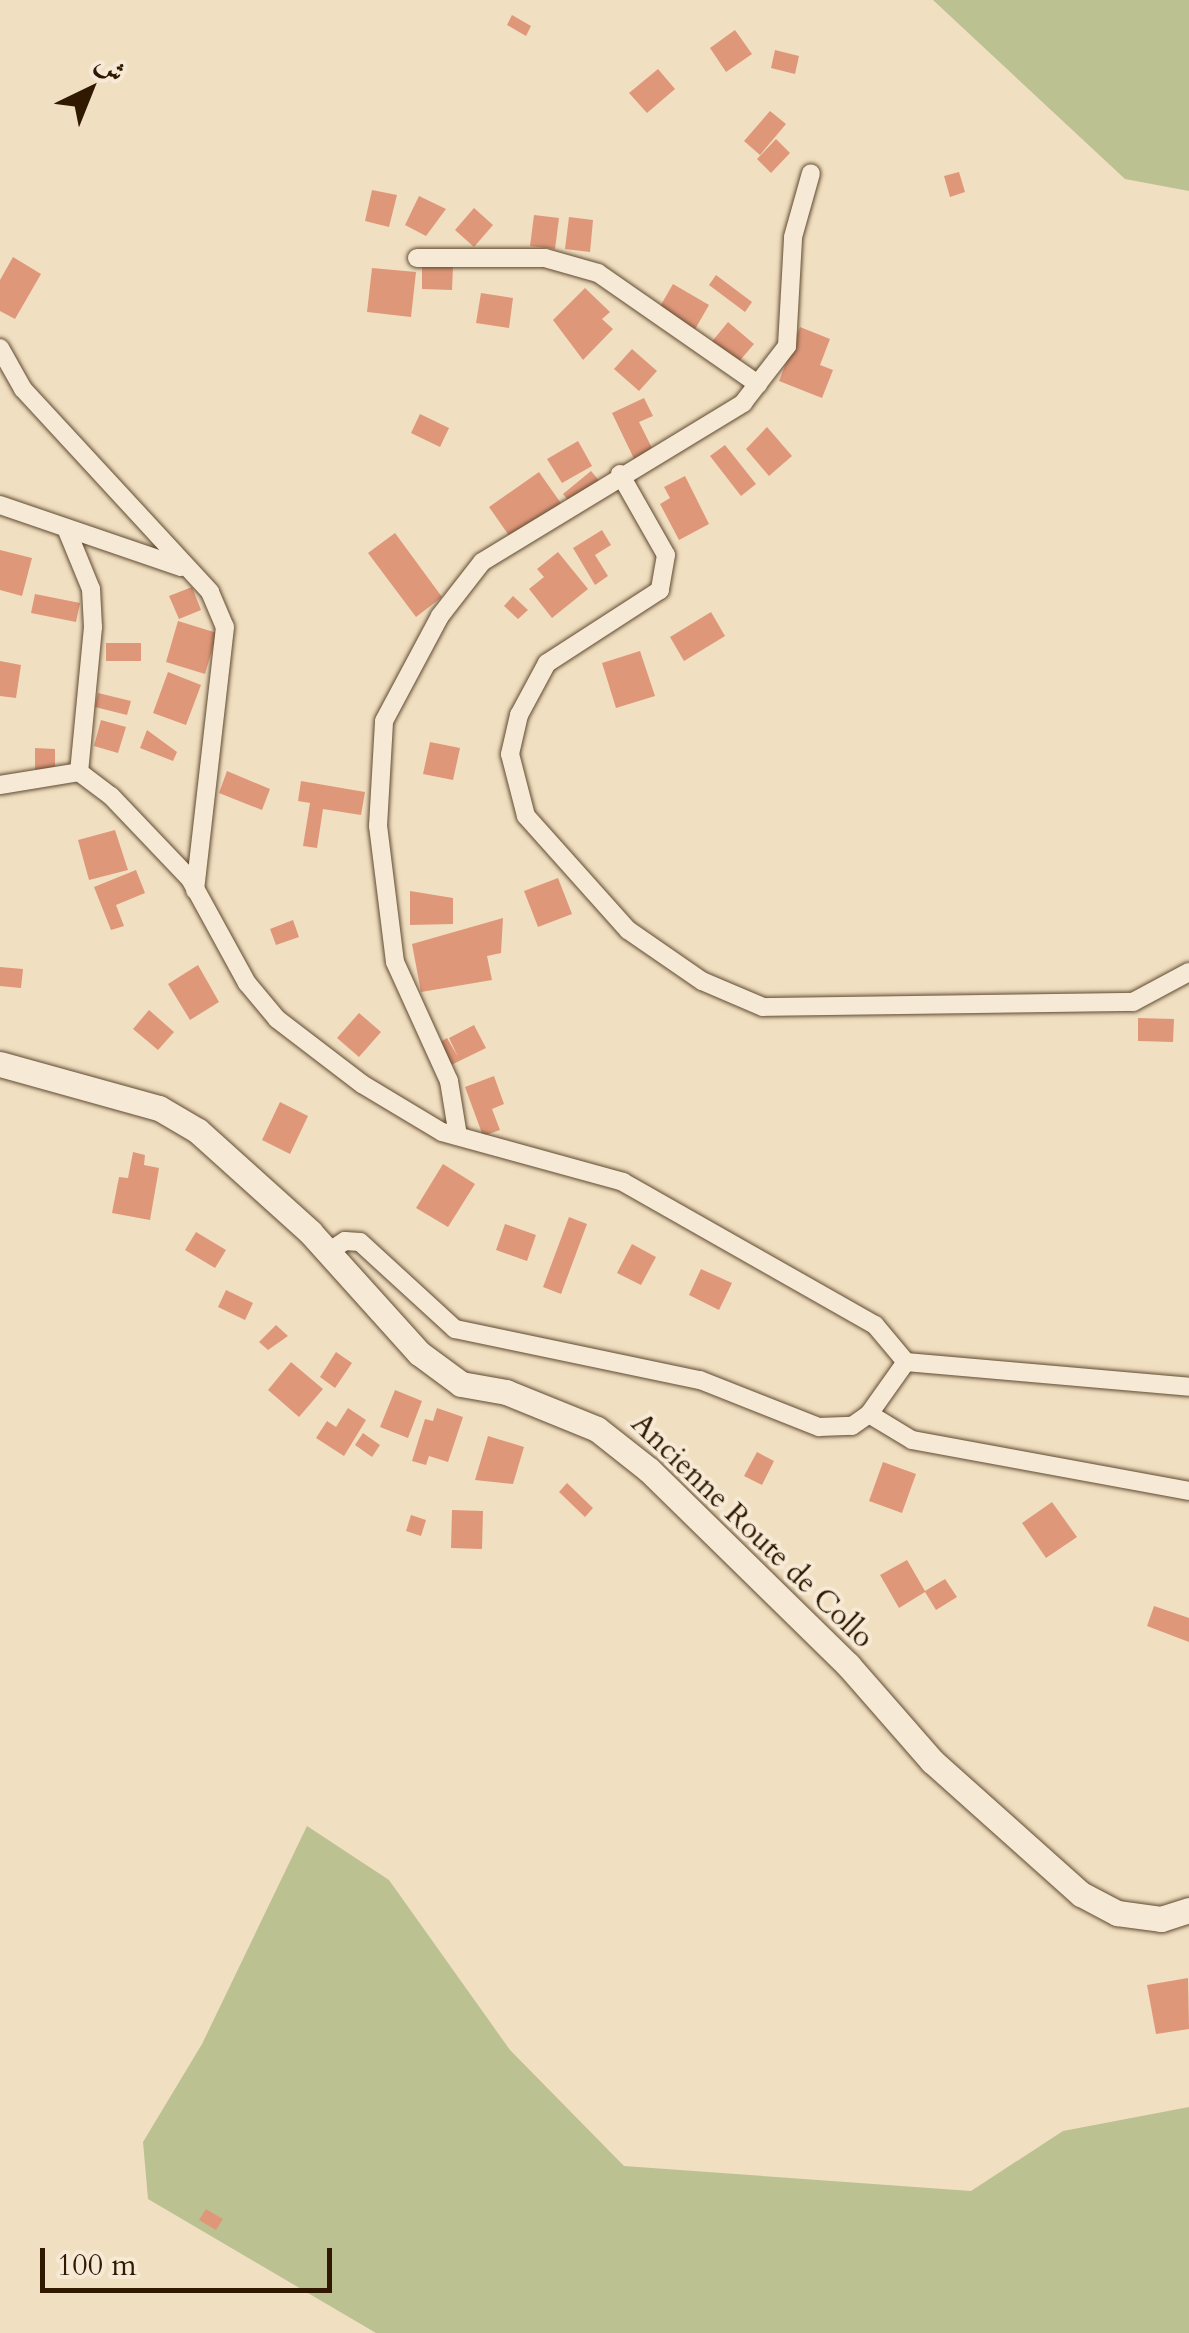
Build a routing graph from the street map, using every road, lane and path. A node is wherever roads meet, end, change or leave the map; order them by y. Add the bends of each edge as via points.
1 (811, 173) dead end
2 (416, 258) dead end
3 (0, 348) edge
4 (758, 384) junction
5 (620, 474) junction
6 (0, 505) edge
7 (66, 528) junction
8 (186, 569) junction
9 (79, 772) junction
10 (0, 786) edge
11 (195, 890) junction
12 (1189, 972) edge
13 (0, 1064) edge
14 (458, 1136) junction
15 (328, 1252) junction
16 (906, 1362) junction
17 (1189, 1387) edge
18 (869, 1414) junction
19 (1189, 1491) edge
20 (1189, 1910) edge

1 - 4 street via 793,237 786,346
2 - 4 street via 545,258 598,273
3 - 8 street via 22,388
4 - 5 street via 743,403
5 - 12 street via 666,555 660,590 547,663 519,715 510,754 526,816 628,930 702,981 764,1007 1133,1002
5 - 14 street via 482,562 440,616 384,721 378,826 395,962 449,1081
6 - 7 street
7 - 8 street
7 - 9 street via 91,589 94,627
8 - 11 street via 210,592 225,627
9 - 10 street
9 - 11 street via 155,836
11 - 14 street via 247,983 278,1019 362,1084
13 - 15 main road, Ancienne Route de Collo via 159,1108 198,1131
14 - 16 street via 622,1182 875,1325
15 - 18 street via 345,1241 360,1242 455,1329 486,1339 700,1380 820,1426 852,1426
15 - 20 main road, Ancienne Route de Collo via 419,1353 461,1384 506,1392 596,1429 649,1470 848,1666 932,1761 1081,1894 1117,1913 1161,1920
16 - 17 street
16 - 18 street
18 - 19 street via 912,1440

